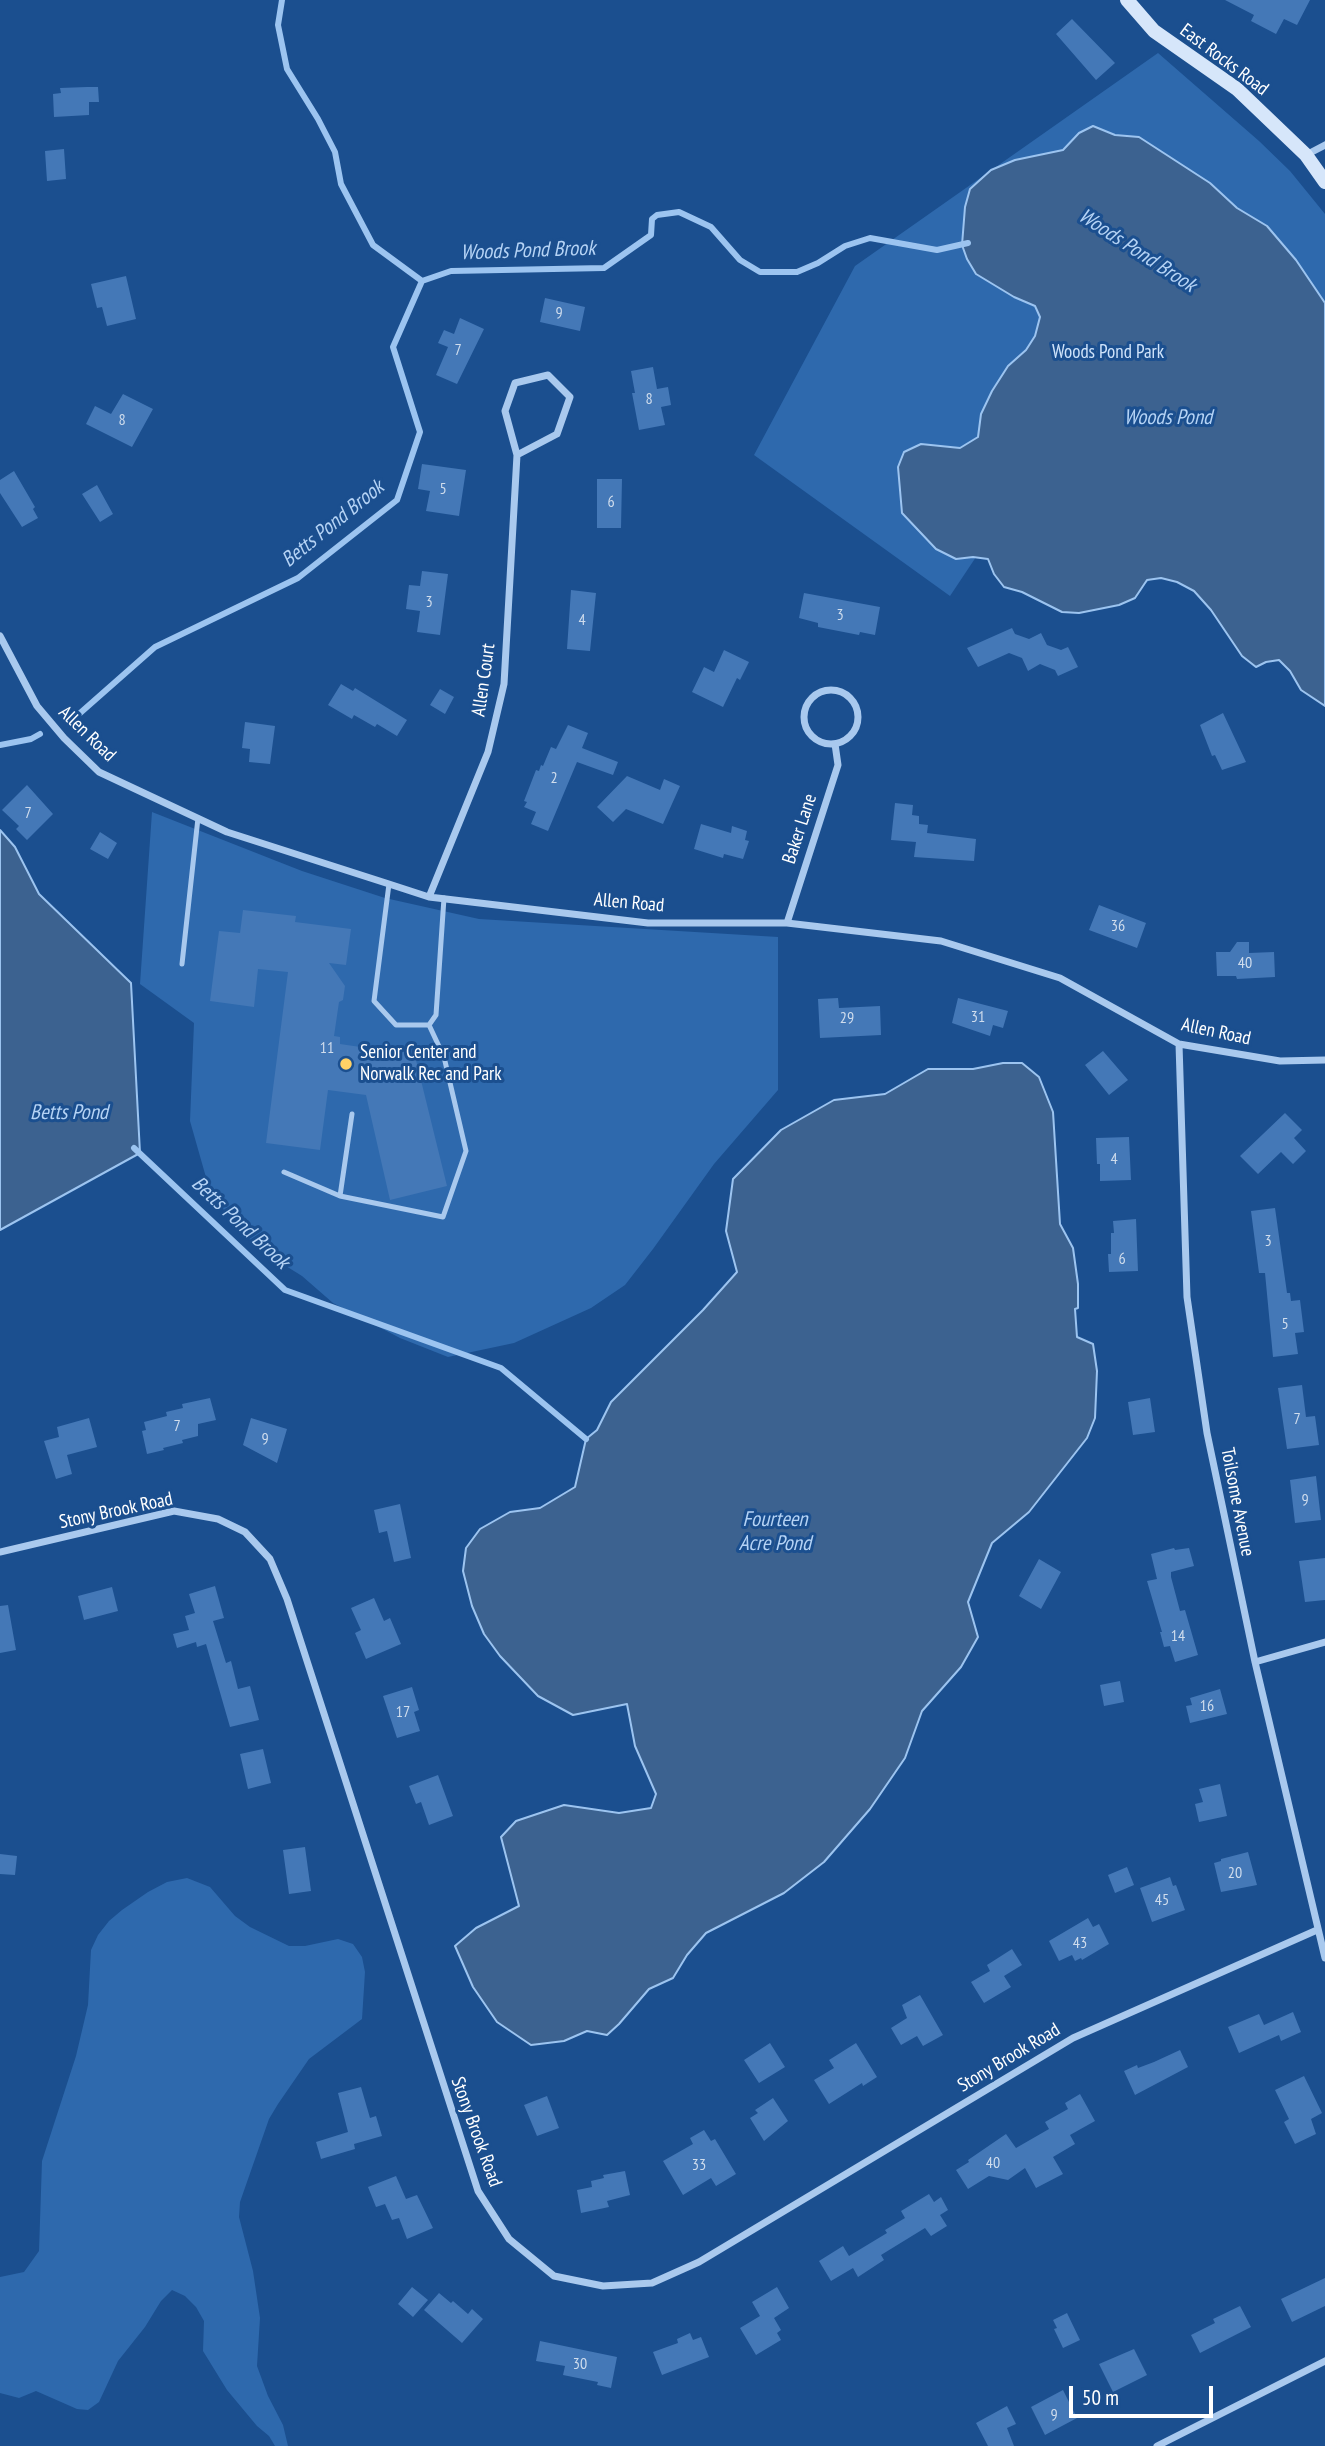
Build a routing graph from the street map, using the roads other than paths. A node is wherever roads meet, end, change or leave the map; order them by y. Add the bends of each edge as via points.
1 (1127, 0) edge
2 (1325, 145) edge
3 (1306, 155) junction
4 (1325, 182) edge
5 (517, 455) junction
6 (0, 636) edge
7 (835, 744) junction
8 (198, 818) junction
9 (389, 884) junction
10 (429, 897) junction
11 (444, 898) junction
12 (786, 923) junction
13 (182, 964) dead end
14 (429, 1025) junction
15 (1179, 1044) junction
16 (1325, 1060) edge
17 (352, 1114) dead end
18 (284, 1172) dead end
19 (340, 1196) junction
20 (0, 1552) edge
21 (1325, 1643) edge
22 (1255, 1662) junction
23 (1317, 1930) junction
24 (1325, 1958) edge
25 (1325, 2361) edge
26 (1157, 2446) edge

1 - 3 street, East Rocks Road via 1154,31 1237,89
2 - 3 street
3 - 4 street, East Rocks Road
5 - 5 street, Allen Court via 557,433 570,397 548,375 515,383 505,411
5 - 10 street, Allen Court via 504,684 488,752
6 - 8 street, Allen Road via 37,706 99,772
7 - 7 street via 853,733 858,713 847,695 827,690 808,701 804,722 815,739
7 - 12 street, Baker Lane via 838,765
8 - 9 street, Allen Road
8 - 13 lane
9 - 10 street, Allen Road
9 - 14 lane via 374,1001 396,1025
10 - 11 street, Allen Road
11 - 12 street, Allen Road via 648,923
11 - 14 lane via 436,1015
12 - 15 street, Allen Road via 941,941 989,955 1060,978
14 - 19 lane via 444,1057 466,1151 443,1217
15 - 16 street, Allen Road via 1280,1061
15 - 22 street, Toilsome Avenue via 1187,1297 1207,1433
17 - 19 lane
18 - 19 lane
20 - 23 street, Stony Brook Road via 174,1511 218,1519 245,1532 270,1559 287,1599 478,2191 509,2239 554,2276 603,2286 652,2283 699,2262 1073,2038
21 - 22 street
22 - 23 street, Toilsome Avenue
23 - 24 street, Toilsome Avenue
25 - 26 street

